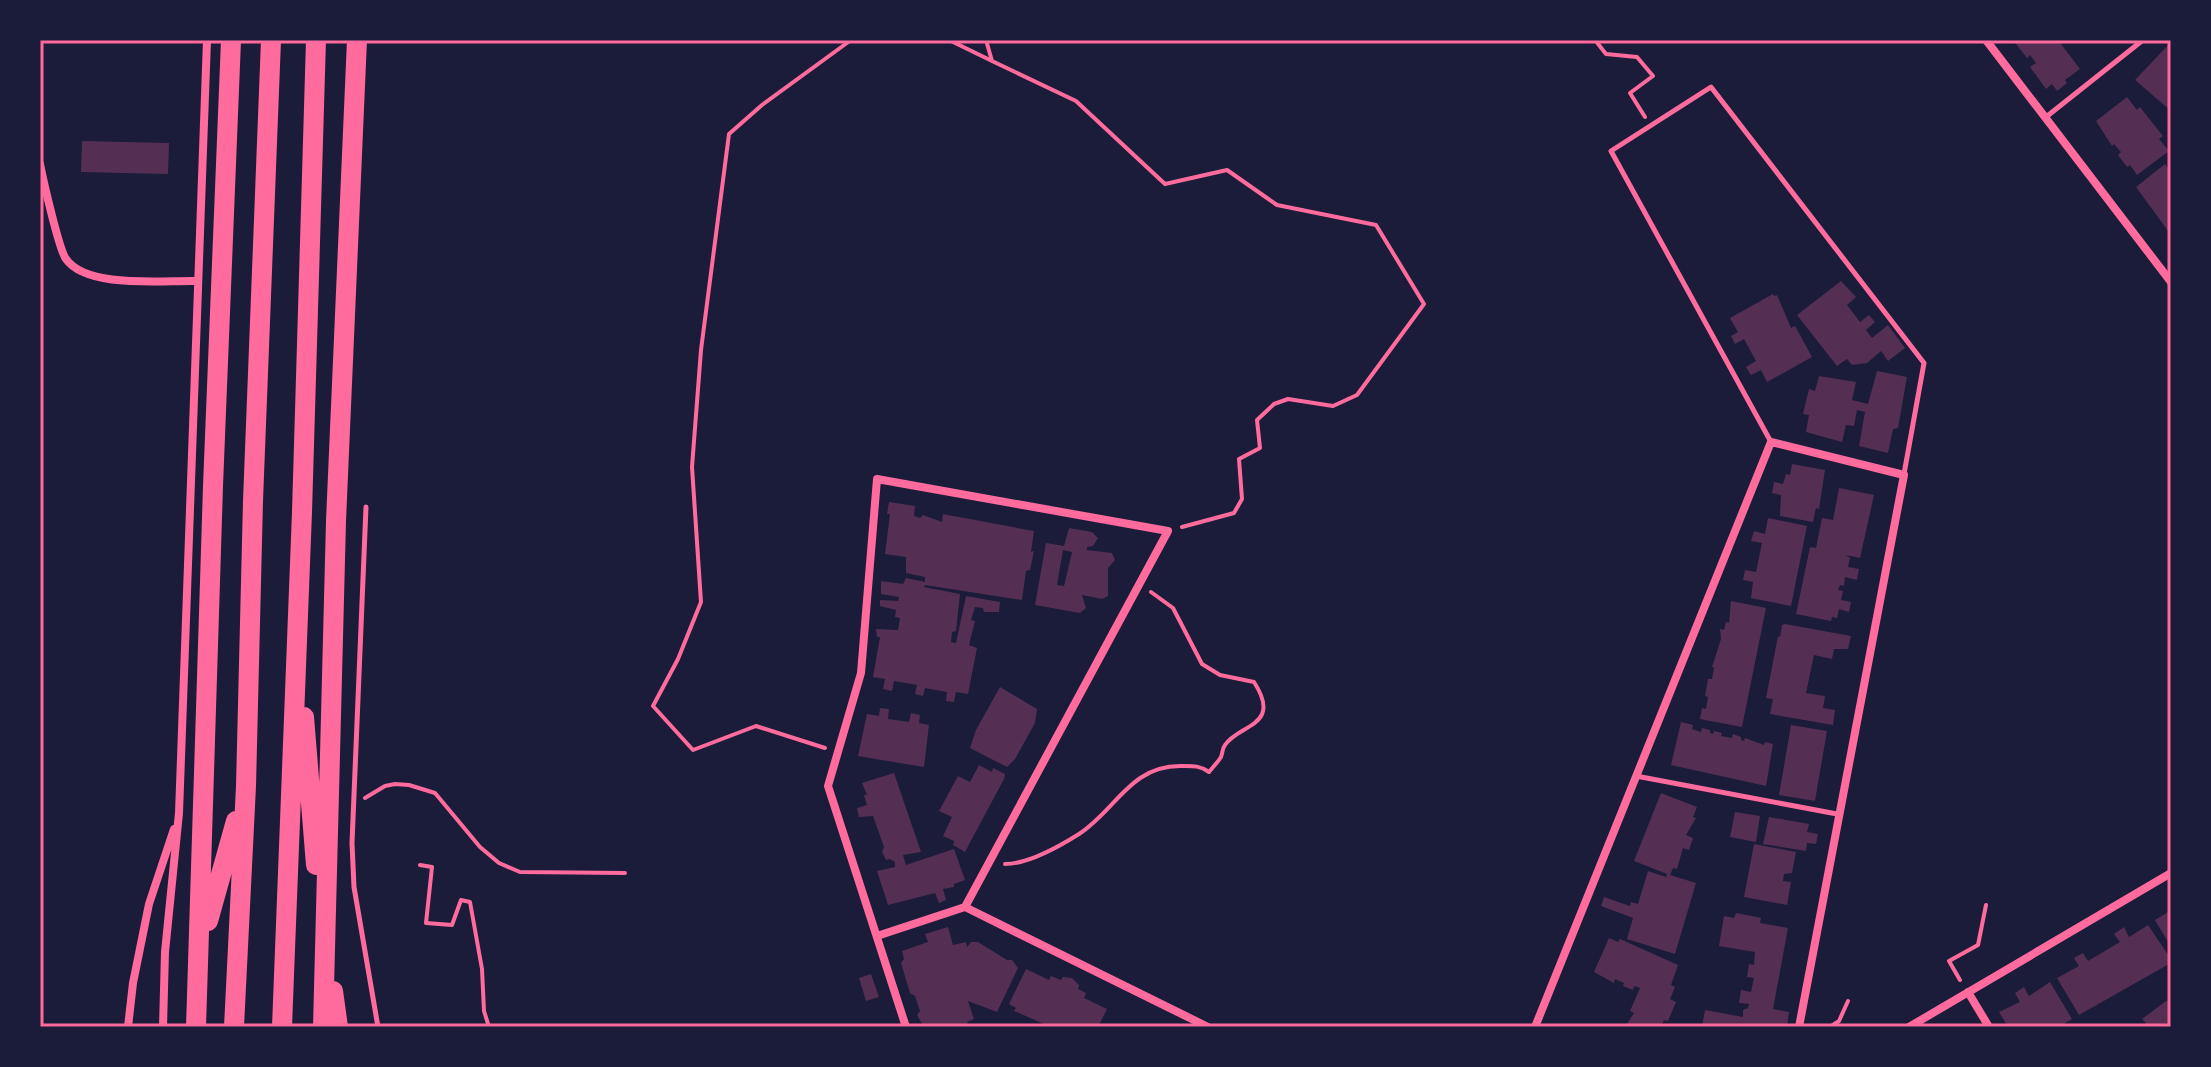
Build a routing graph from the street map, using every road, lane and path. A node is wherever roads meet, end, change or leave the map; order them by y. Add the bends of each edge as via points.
1 (207, 40) edge
2 (231, 40) edge
3 (271, 40) edge
4 (316, 40) edge
5 (357, 40) edge
6 (851, 40) edge
7 (949, 40) edge
8 (986, 40) edge
9 (1595, 40) edge
10 (1986, 40) edge
11 (2143, 40) edge
12 (992, 61) junction
13 (2046, 117) junction
14 (1651, 126) junction
15 (40, 164) edge
16 (197, 281) junction
17 (2171, 282) edge
18 (1771, 442) junction
19 (1904, 475) junction
20 (366, 507) dead end
21 (1168, 531) junction
22 (1139, 585) junction
23 (297, 620) junction
24 (838, 752) junction
25 (1636, 776) junction
26 (246, 786) junction
27 (354, 805) junction
28 (179, 813) junction
29 (1837, 814) junction
30 (992, 857) junction
31 (420, 865) dead end
32 (625, 873) dead end
33 (2171, 873) edge
34 (1986, 905) dead end
35 (965, 907) junction
36 (877, 936) junction
37 (1968, 992) junction
38 (1848, 1001) dead end
39 (128, 1027) edge
40 (163, 1027) edge
41 (186, 1027) edge
42 (196, 1027) edge
43 (234, 1027) edge
44 (282, 1027) edge
45 (323, 1027) edge
46 (338, 1027) edge
47 (378, 1027) edge
48 (489, 1027) edge
49 (906, 1027) edge
50 (1208, 1027) edge
51 (1535, 1027) edge
52 (1799, 1027) edge
53 (1830, 1027) edge
54 (1909, 1027) edge
55 (1989, 1027) edge

1 - 16 street
2 - 42 highway
3 - 26 highway
4 - 23 highway
5 - 45 highway via 336,521
6 - 24 path via 729,134 692,467 701,602 653,706 693,750 756,726
7 - 12 path
8 - 12 path
9 - 14 path via 1606,54 1637,57 1653,76 1630,93
10 - 13 street
11 - 13 lane
12 - 21 path via 1076,101 1165,184 1227,170 1277,205 1376,225 1424,304 1357,395 1333,406 1288,399 1257,420 1260,448 1239,459 1242,499 1234,513
13 - 17 street
14 - 18 lane via 1611,151
14 - 19 lane via 1711,87 1924,363
15 - 16 street via 65,259 81,272 99,278
16 - 28 street
18 - 19 street
18 - 25 street
19 - 29 street
20 - 27 lane
21 - 22 street
21 - 24 street via 877,479 861,673
22 - 30 street
22 - 30 path via 1173,608 1202,664 1220,675 1254,682 1263,703 1261,716 1227,741 1209,772 1200,766 1170,766 1139,777 1080,833 1017,863
23 - 44 highway
23 - 46 highway via 316,866
24 - 36 street via 828,786
25 - 29 lane
25 - 51 street
26 - 41 highway via 213,898
26 - 43 highway
27 - 32 path via 385,786 409,785 435,793 480,847 520,872
27 - 47 lane via 354,887
28 - 39 street via 149,904
28 - 40 street
29 - 52 street
30 - 35 street
31 - 48 path via 432,867 426,923 452,925 461,900 470,902
33 - 37 street
34 - 37 path via 1978,945 1949,961
35 - 36 street
35 - 50 street
36 - 49 street
37 - 54 street
37 - 55 street
38 - 53 path

